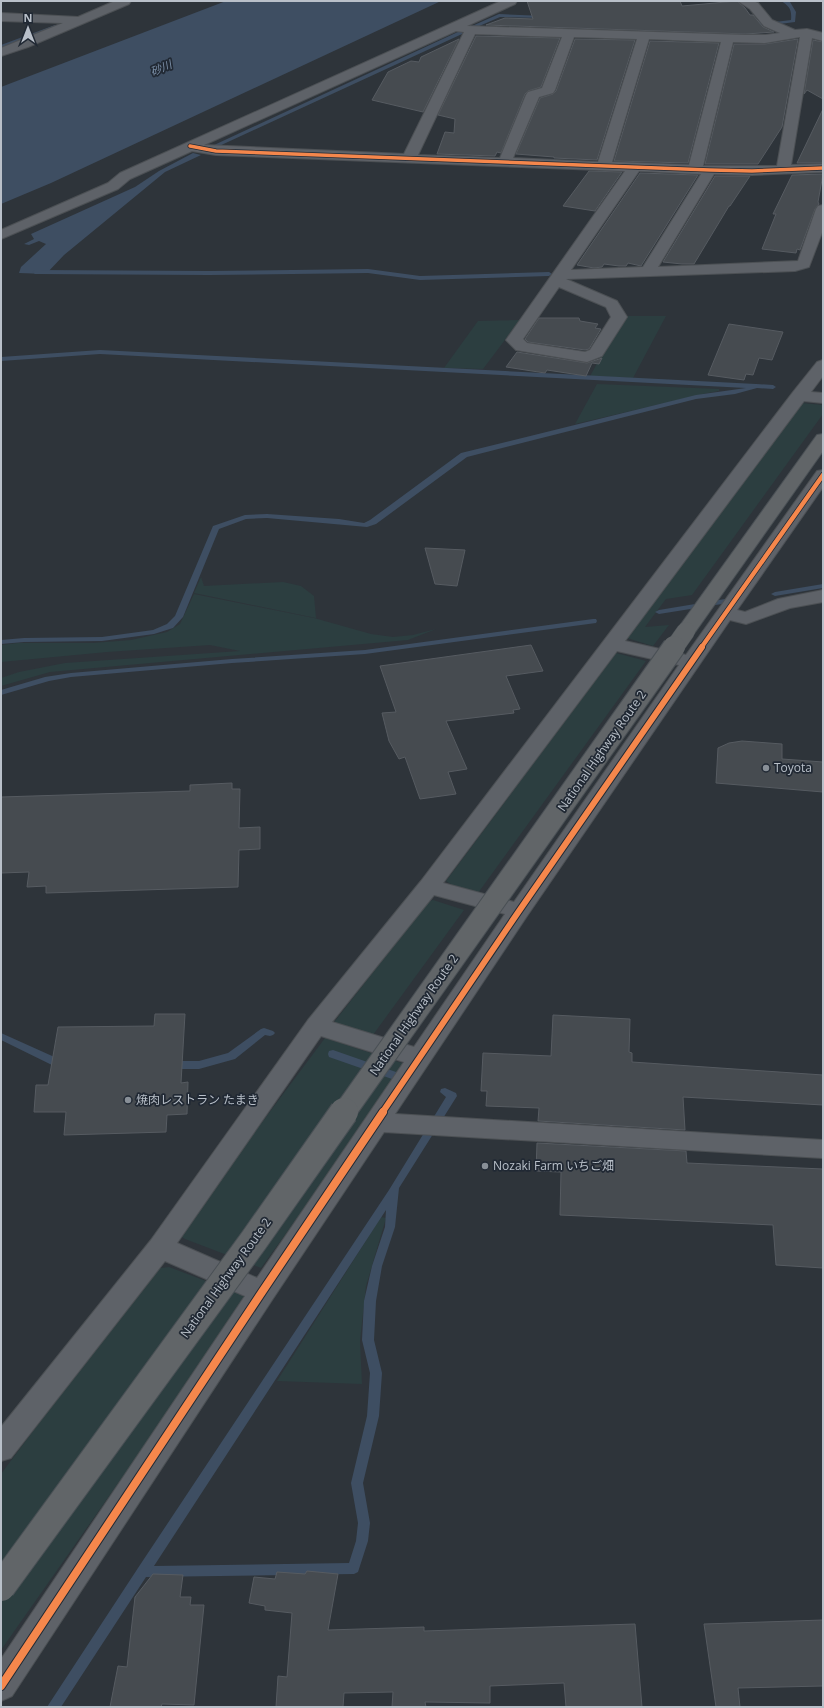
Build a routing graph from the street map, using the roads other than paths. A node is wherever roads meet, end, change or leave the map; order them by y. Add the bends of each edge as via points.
1 (97, 1) edge
2 (126, 1) edge
3 (511, 1) edge
4 (744, 1) edge
5 (12, 6) dead end
6 (1, 17) edge
7 (85, 19) junction
8 (455, 27) junction
9 (471, 30) junction
10 (569, 33) junction
11 (807, 33) junction
12 (793, 34) junction
13 (644, 35) junction
14 (823, 37) edge
15 (728, 38) junction
16 (1, 52) edge
17 (190, 146) junction
18 (409, 159) junction
19 (505, 162) junction
20 (604, 166) junction
21 (635, 167) junction
22 (823, 168) edge
23 (695, 170) junction
24 (710, 170) junction
25 (782, 170) junction
26 (823, 210) edge
27 (1, 235) edge
28 (648, 272) junction
29 (557, 277) junction
30 (823, 365) edge
31 (799, 396) junction
32 (823, 398) edge
33 (823, 439) edge
34 (823, 475) edge
35 (823, 596) edge
36 (725, 613) junction
37 (613, 644) junction
38 (691, 662) junction
39 (429, 886) junction
40 (519, 911) junction
41 (316, 1026) junction
42 (420, 1058) junction
43 (377, 1122) junction
44 (823, 1149) edge
45 (160, 1247) junction
46 (262, 1292) junction
47 (1, 1450) edge
48 (1, 1587) edge
49 (1, 1686) edge

1 - 7 street
2 - 7 street
3 - 8 street
4 - 12 street via 754,6 769,24
5 - 6 street
6 - 7 street
7 - 16 street
8 - 9 street
8 - 17 street
9 - 10 street
9 - 18 street
10 - 13 street
10 - 19 street via 548,90 533,95
11 - 12 street
11 - 14 street
11 - 25 street
12 - 15 street via 767,39
13 - 15 street
13 - 20 street
15 - 23 street
17 - 18 street via 216,151
17 - 27 street via 125,176 114,186
18 - 19 street
19 - 20 street
20 - 21 street
21 - 23 street
21 - 29 street
22 - 25 street
23 - 24 street
24 - 25 street
24 - 28 street
26 - 28 street via 804,264
28 - 29 street
29 - 29 street via 514,340 522,347 587,357 596,353 619,317 612,304
30 - 31 street
31 - 32 street
31 - 37 street
33 - 48 highway, National Highway Route 2, bridge via 254,1240
34 - 36 street
35 - 36 street via 785,603 746,618
36 - 38 street
37 - 38 street
37 - 39 street
38 - 40 street
39 - 40 street
39 - 41 street
40 - 42 street
41 - 42 street
41 - 45 street
42 - 43 street
43 - 44 street
43 - 46 street
45 - 46 street
45 - 47 street
46 - 49 street

